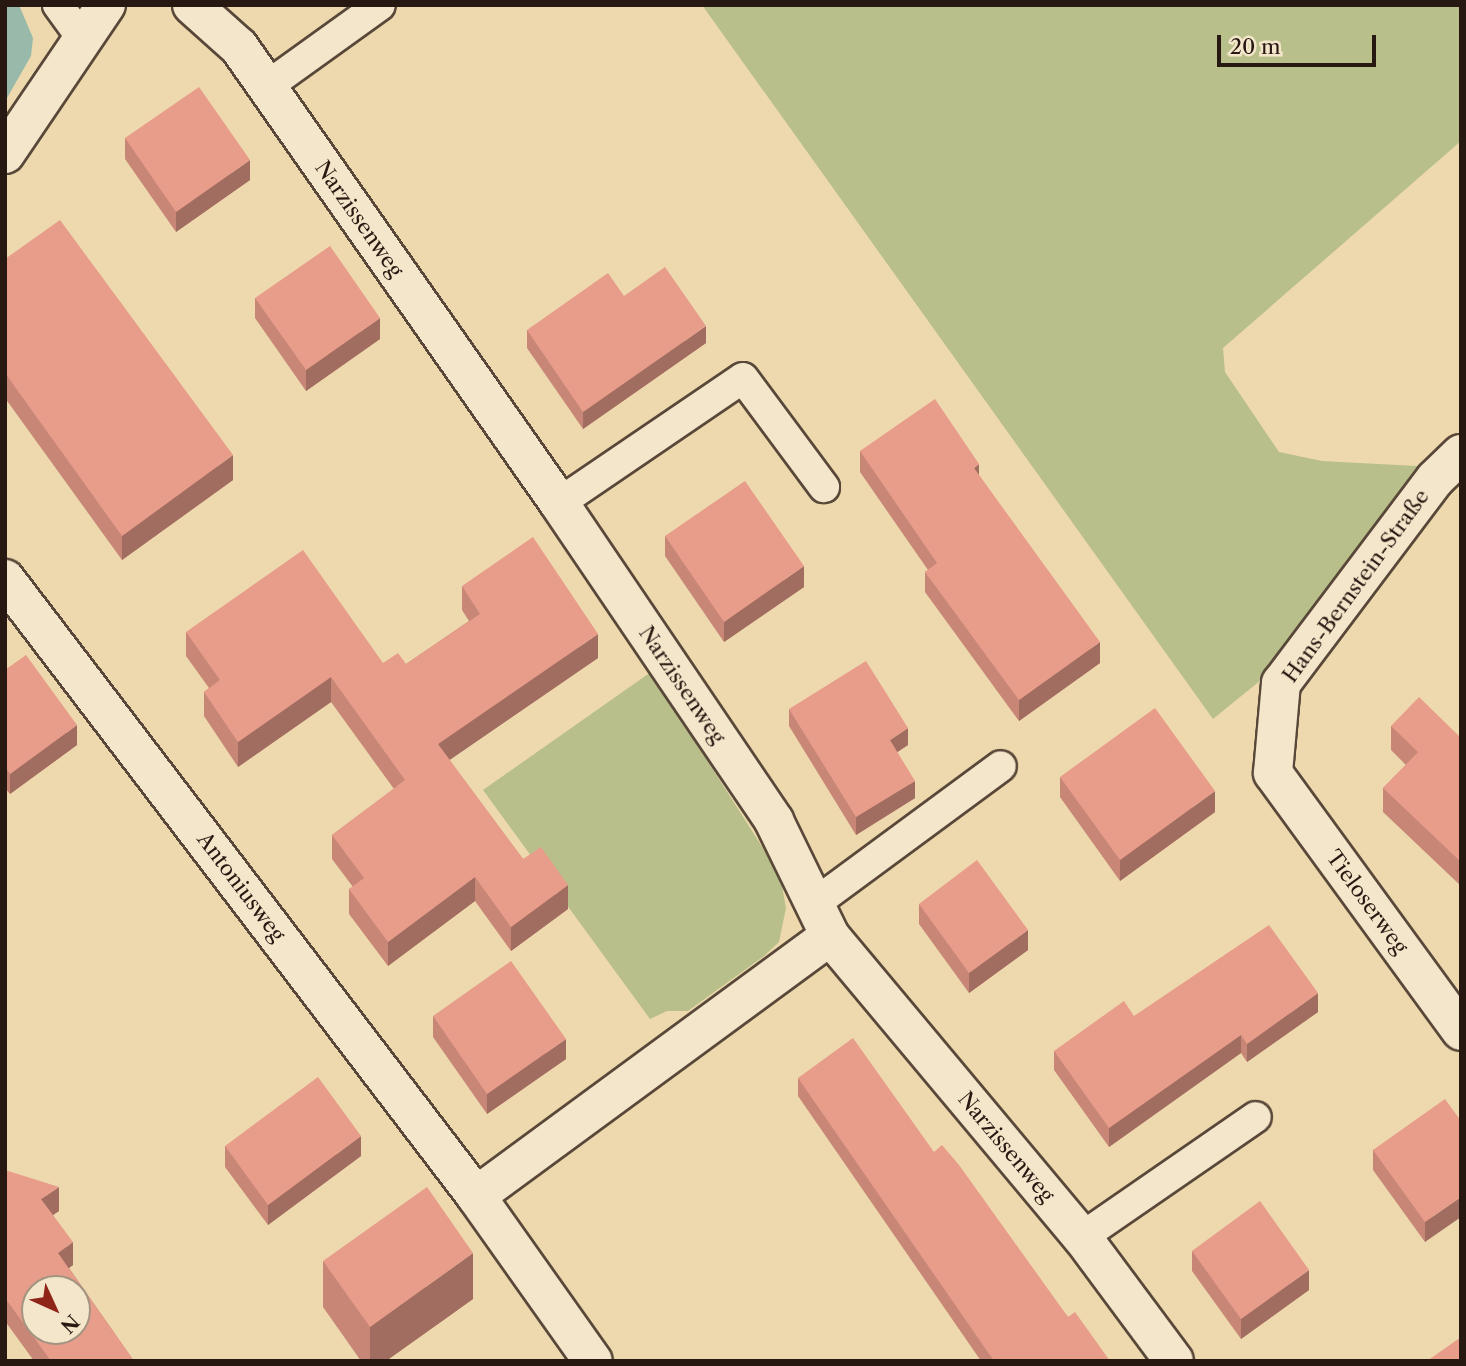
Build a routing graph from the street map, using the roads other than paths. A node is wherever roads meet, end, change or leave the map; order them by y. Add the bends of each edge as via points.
1 (58, 5) edge
2 (106, 5) edge
3 (192, 5) edge
4 (380, 5) edge
5 (82, 38) junction
6 (266, 88) junction
7 (5, 154) edge
8 (1461, 454) edge
9 (824, 487) dead end
10 (559, 503) junction
11 (5, 579) edge
12 (1001, 766) dead end
13 (1273, 773) joint
14 (822, 920) junction
15 (1461, 1031) edge
16 (1255, 1117) dead end
17 (476, 1196) junction
18 (1082, 1237) junction
19 (593, 1361) edge
20 (1174, 1361) edge

1 - 5 lane
2 - 5 street
3 - 6 street, Narzissenweg via 239,47
4 - 6 lane
5 - 7 street
6 - 10 street, Narzissenweg
8 - 13 street, Hans-Bernstein-Straße via 1435,479 1281,683
9 - 10 lane via 743,378
10 - 14 street, Narzissenweg via 774,821
11 - 17 street, Antoniusweg
12 - 14 lane
13 - 15 street, Tieloserweg
14 - 17 street
14 - 18 street, Narzissenweg
16 - 18 lane
17 - 19 street, Antoniusweg
18 - 20 street, Narzissenweg

